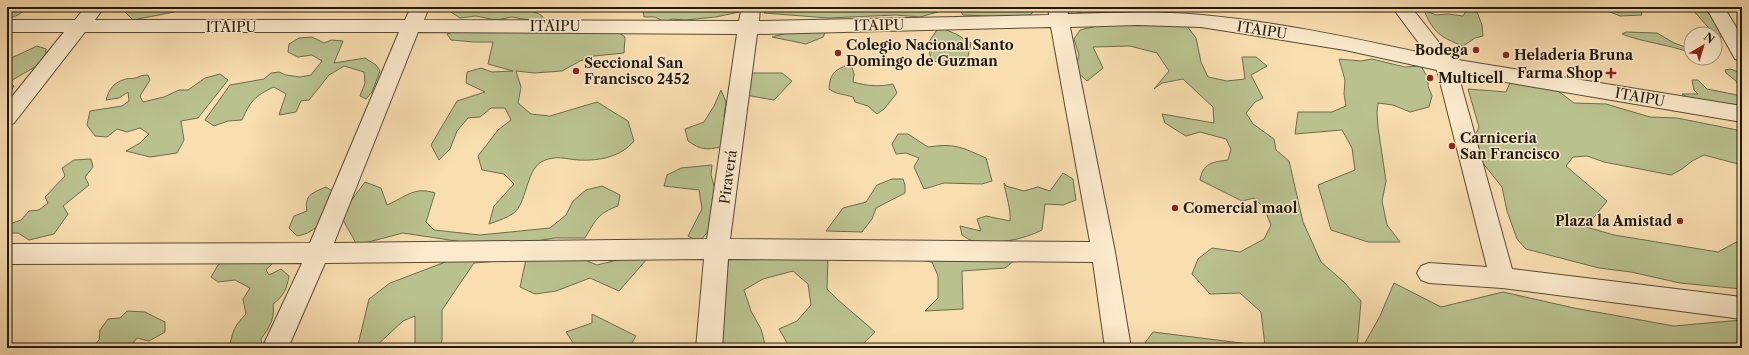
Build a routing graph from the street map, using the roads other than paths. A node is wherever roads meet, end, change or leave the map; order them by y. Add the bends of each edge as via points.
1 (95, 7) edge
2 (420, 7) edge
3 (1401, 7) edge
4 (1715, 7) edge
5 (1058, 14) edge
6 (750, 17) edge
7 (7, 26) edge
8 (80, 26) junction
9 (410, 27) junction
10 (1742, 54) edge
11 (1446, 64) junction
12 (1742, 114) edge
13 (7, 118) edge
14 (717, 250) junction
15 (1103, 252) junction
16 (318, 253) junction
17 (7, 254) edge
18 (1429, 273) dead end
19 (1502, 278) junction
20 (1742, 308) edge
21 (275, 348) edge
22 (709, 348) edge
23 (1118, 348) edge

1 - 8 street
2 - 9 street
3 - 11 street
4 - 10 street
5 - 6 street, ITAIPU
5 - 11 street, ITAIPU via 1201,21 1345,43
5 - 15 street
6 - 9 street, ITAIPU via 541,26
6 - 14 street, Piraverá
7 - 8 street, ITAIPU
8 - 9 street, ITAIPU
8 - 13 street
9 - 16 street
11 - 12 street, ITAIPU
11 - 19 street
14 - 15 street
14 - 16 street
14 - 22 street, Piraverá
15 - 23 street
16 - 17 street
16 - 21 street
18 - 19 street
19 - 20 street

